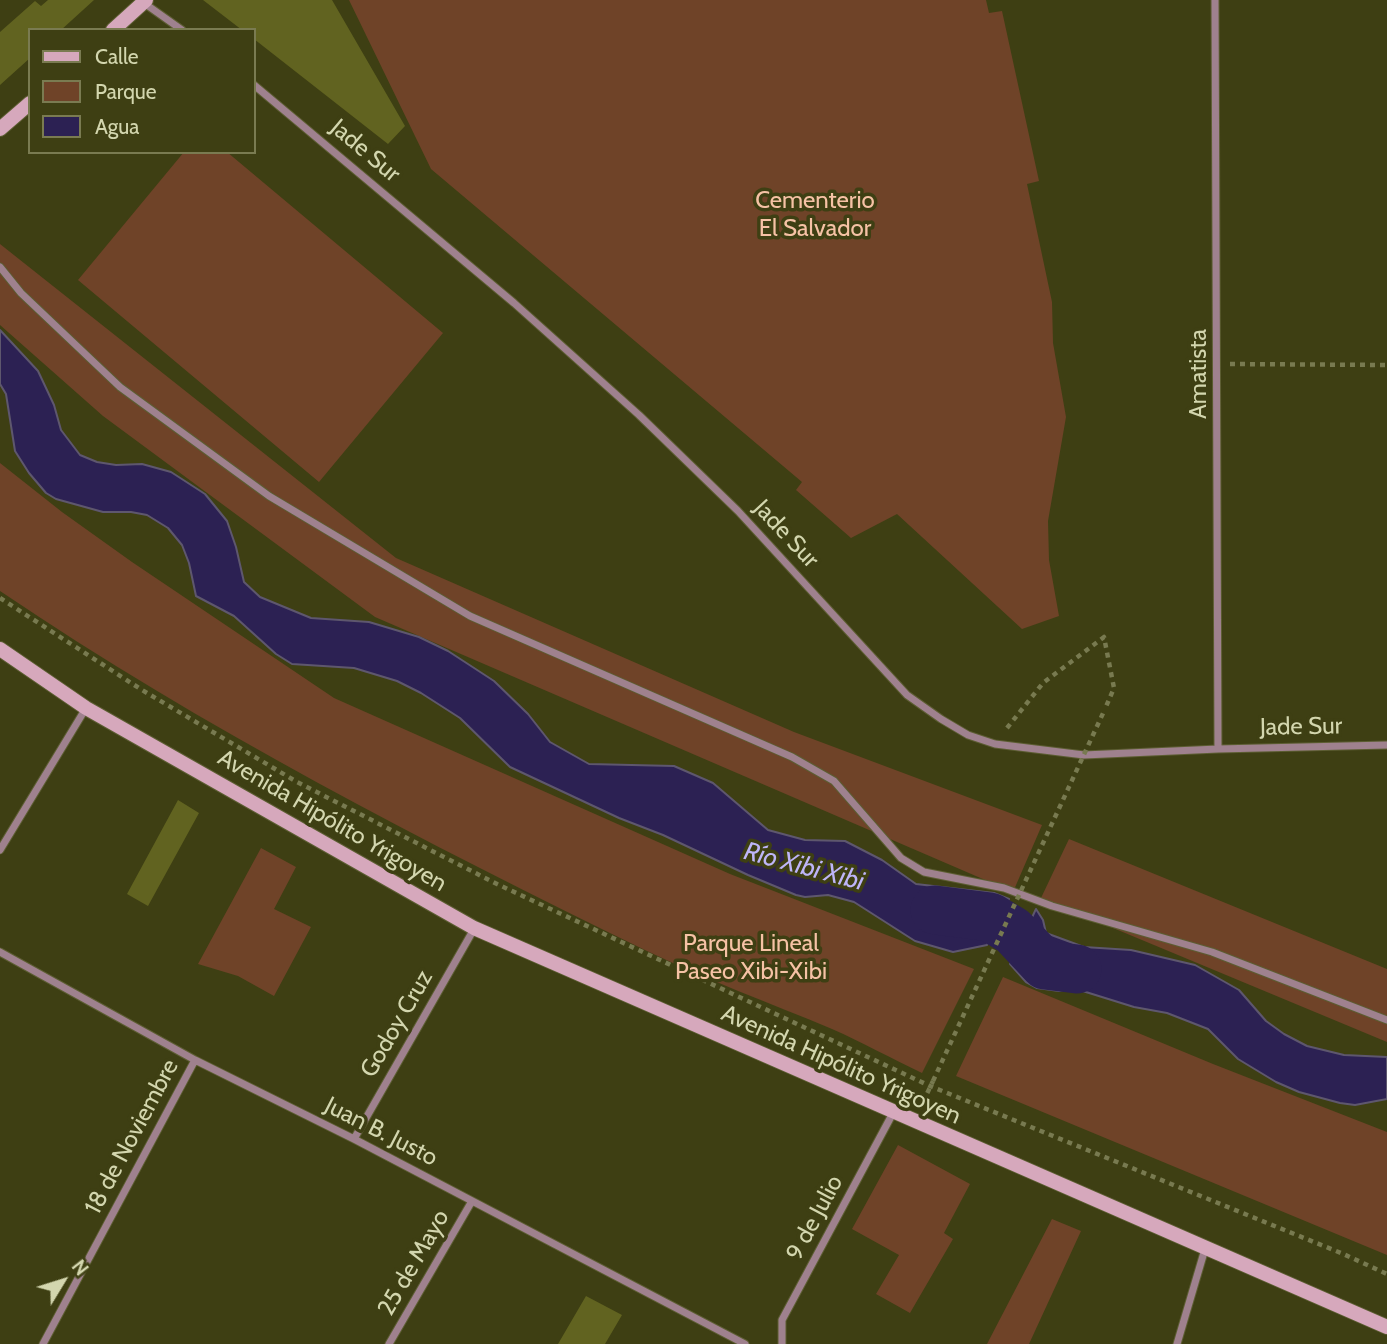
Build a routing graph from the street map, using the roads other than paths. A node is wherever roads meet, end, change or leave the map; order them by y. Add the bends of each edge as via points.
1 (1215, 0) edge
2 (145, 1) edge
3 (115, 28) edge
4 (179, 28) edge
5 (256, 87) edge
6 (28, 105) edge
7 (0, 129) edge
8 (0, 267) edge
9 (0, 649) edge
10 (86, 708) junction
11 (1387, 745) edge
12 (1218, 749) junction
13 (0, 850) edge
14 (474, 928) junction
15 (0, 952) edge
16 (1387, 1020) edge
17 (195, 1060) junction
18 (893, 1113) junction
19 (354, 1139) junction
20 (472, 1201) junction
21 (1205, 1249) junction
22 (1387, 1327) edge
23 (43, 1344) edge
24 (389, 1344) edge
25 (745, 1344) edge
26 (782, 1344) edge
27 (1177, 1344) edge

1 - 12 street, Amatista
2 - 3 main road
2 - 4 street
5 - 12 street, Jade Sur via 514,303 685,457 907,695 941,719 995,744 1084,755
6 - 7 main road
8 - 16 street via 21,293 120,387 269,496 470,616 792,757 834,781 901,858 923,872 1004,888 1212,953
9 - 10 main road, Avenida Hipólito Yrigoyen
10 - 13 street
10 - 14 main road, Avenida Hipólito Yrigoyen
11 - 12 street, Jade Sur
14 - 18 main road, Avenida Hipólito Yrigoyen
14 - 19 street, Godoy Cruz
15 - 17 street, Juan B. Justo
17 - 19 street, Juan B. Justo
17 - 23 street, 18 de Noviembre
18 - 21 main road, Avenida Hipólito Yrigoyen
18 - 26 street, 9 de Julio via 782,1320
19 - 20 street, Juan B. Justo
20 - 24 street, 25 de Mayo
20 - 25 street, Juan B. Justo
21 - 22 main road, Avenida Hipólito Yrigoyen
21 - 27 street

